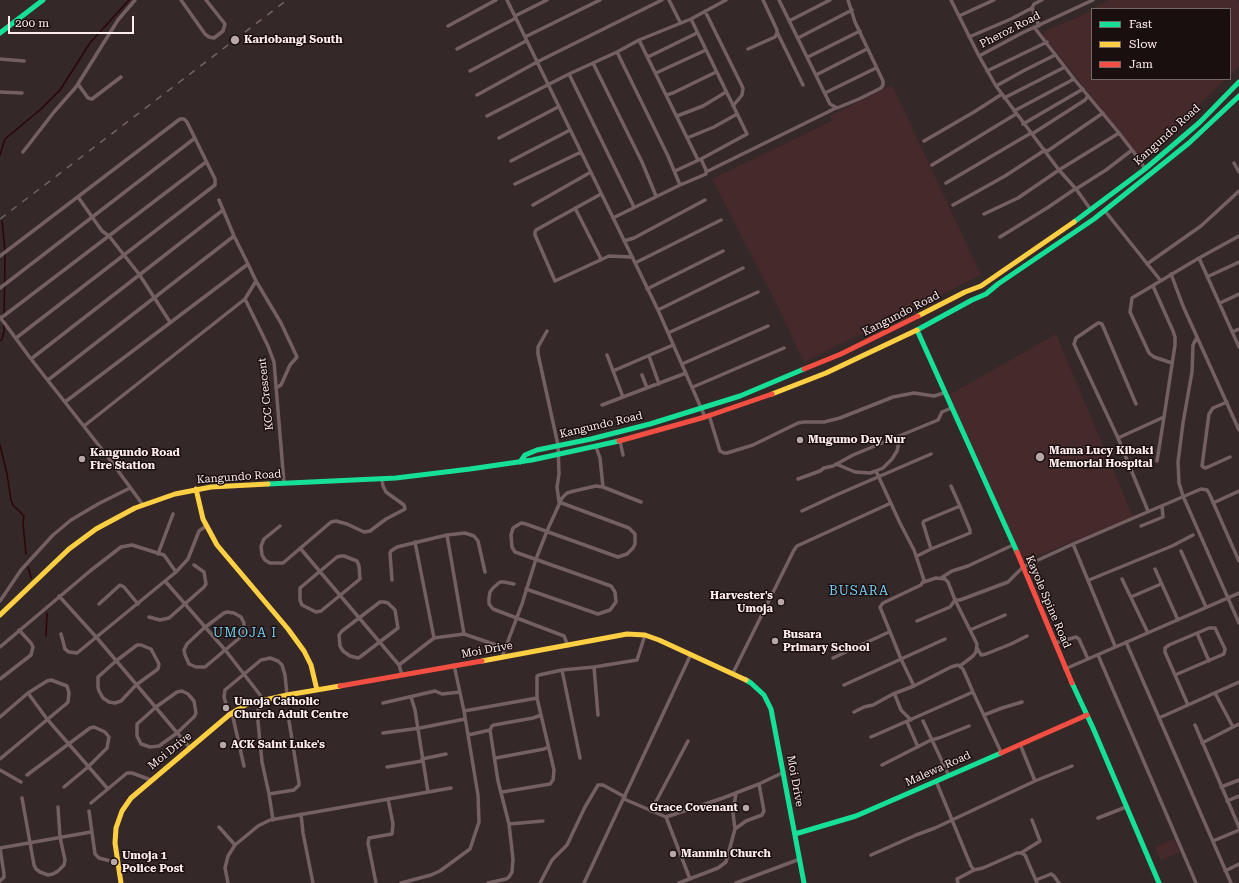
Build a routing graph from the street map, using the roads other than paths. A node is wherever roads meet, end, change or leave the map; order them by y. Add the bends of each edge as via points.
1 (135, 0) edge
2 (181, 0) edge
3 (206, 0) edge
4 (496, 0) edge
5 (507, 0) edge
6 (547, 0) edge
7 (600, 0) edge
8 (662, 0) edge
9 (669, 0) edge
10 (726, 0) edge
11 (763, 0) edge
12 (784, 0) edge
13 (830, 0) edge
14 (848, 0) edge
15 (951, 0) edge
16 (994, 0) edge
17 (1042, 0) edge
18 (1093, 0) edge
19 (41, 1) edge
20 (779, 1) edge
21 (1085, 2) edge
22 (1032, 8) junction
23 (852, 10) junction
24 (705, 11) junction
25 (959, 16) junction
26 (516, 17) junction
27 (691, 18) junction
28 (789, 21) junction
29 (680, 22) junction
30 (448, 26) dead end
31 (1039, 26) junction
32 (1034, 27) junction
33 (777, 31) junction
34 (860, 32) junction
35 (0, 33) edge
36 (697, 33) junction
37 (969, 37) junction
38 (798, 38) junction
39 (525, 39) junction
40 (639, 40) junction
41 (1047, 42) junction
42 (457, 49) dead end
43 (748, 49) dead end
44 (867, 49) junction
45 (706, 50) junction
46 (617, 52) junction
47 (1055, 55) junction
48 (647, 56) junction
49 (978, 56) junction
50 (808, 57) junction
51 (0, 59) edge
52 (24, 61) dead end
53 (537, 62) junction
54 (593, 63) junction
55 (1065, 67) junction
56 (876, 68) junction
57 (470, 71) dead end
58 (986, 71) junction
59 (716, 72) junction
60 (656, 73) junction
61 (569, 74) junction
62 (816, 75) junction
63 (121, 77) dead end
64 (1074, 79) junction
65 (1239, 82) edge
66 (78, 84) junction
67 (548, 84) junction
68 (803, 85) dead end
69 (996, 86) junction
70 (1083, 90) junction
71 (0, 92) edge
72 (726, 92) junction
73 (22, 93) dead end
74 (825, 93) junction
75 (1002, 94) junction
76 (477, 95) dead end
77 (666, 95) junction
78 (1088, 96) junction
79 (1239, 96) edge
80 (1004, 98) junction
81 (733, 106) junction
82 (558, 107) junction
83 (836, 108) junction
84 (1015, 112) junction
85 (1102, 113) junction
86 (737, 114) junction
87 (487, 116) dead end
88 (677, 116) junction
89 (1023, 124) junction
90 (570, 130) junction
91 (1119, 132) junction
92 (1032, 133) junction
93 (195, 138) junction
94 (499, 138) dead end
95 (687, 138) junction
96 (924, 141) dead end
97 (1132, 150) junction
98 (1045, 151) junction
99 (23, 152) dead end
100 (580, 152) junction
101 (699, 159) junction
102 (511, 161) dead end
103 (206, 162) junction
104 (1234, 163) dead end
105 (932, 165) dead end
106 (1145, 169) junction
107 (675, 170) junction
108 (1059, 170) junction
109 (591, 172) junction
110 (706, 172) junction
111 (1239, 172) edge
112 (946, 183) dead end
113 (515, 184) dead end
114 (680, 185) junction
115 (1075, 189) junction
116 (1239, 191) edge
117 (601, 194) junction
118 (656, 196) junction
119 (78, 197) junction
120 (219, 200) dead end
121 (706, 200) dead end
122 (533, 205) dead end
123 (953, 205) dead end
124 (634, 207) junction
125 (576, 208) junction
126 (223, 210) junction
127 (1091, 210) junction
128 (1105, 211) junction
129 (984, 214) dead end
130 (93, 217) junction
131 (613, 218) junction
132 (721, 220) dead end
133 (109, 236) junction
134 (234, 236) junction
135 (1239, 236) edge
136 (1000, 237) dead end
137 (624, 241) junction
138 (723, 251) dead end
139 (0, 256) edge
140 (124, 256) junction
141 (631, 257) junction
142 (1199, 258) junction
143 (601, 259) junction
144 (1239, 262) edge
145 (635, 263) junction
146 (248, 264) junction
147 (1147, 264) junction
148 (743, 268) dead end
149 (139, 274) junction
150 (1171, 274) junction
151 (1207, 277) junction
152 (256, 281) junction
153 (1161, 281) junction
154 (1153, 286) junction
155 (0, 288) edge
156 (647, 289) junction
157 (758, 292) dead end
158 (1239, 294) edge
159 (155, 298) junction
160 (245, 299) junction
161 (1220, 303) junction
162 (658, 310) junction
163 (0, 318) edge
164 (170, 322) junction
165 (768, 326) dead end
166 (1239, 329) edge
167 (917, 330) junction
168 (547, 331) dead end
169 (1232, 332) junction
170 (668, 333) junction
171 (1197, 337) junction
172 (16, 338) junction
173 (673, 345) junction
174 (1239, 347) edge
175 (784, 348) dead end
176 (607, 355) dead end
177 (649, 356) junction
178 (31, 359) junction
179 (1172, 363) junction
180 (682, 364) junction
181 (613, 371) junction
182 (686, 373) junction
183 (642, 375) dead end
184 (48, 380) junction
185 (660, 384) junction
186 (693, 387) junction
187 (276, 388) junction
188 (647, 388) junction
189 (944, 393) junction
190 (623, 397) junction
191 (65, 402) junction
192 (1227, 402) junction
193 (1136, 404) dead end
194 (602, 405) dead end
195 (951, 408) junction
196 (702, 409) junction
197 (707, 416) junction
198 (1164, 417) junction
199 (84, 426) junction
200 (1239, 430) edge
201 (900, 437) junction
202 (1118, 438) junction
203 (620, 441) junction
204 (558, 445) junction
205 (596, 447) junction
206 (931, 454) dead end
207 (559, 455) junction
208 (623, 455) dead end
209 (1230, 457) dead end
210 (1157, 461) dead end
211 (520, 462) junction
212 (836, 464) junction
213 (876, 471) junction
214 (879, 477) junction
215 (382, 479) junction
216 (798, 479) dead end
217 (284, 483) junction
218 (951, 486) dead end
219 (603, 487) junction
220 (130, 488) junction
221 (196, 489) junction
222 (1239, 491) edge
223 (1183, 496) junction
224 (560, 502) junction
225 (641, 502) dead end
226 (890, 503) junction
227 (1213, 503) junction
228 (143, 505) junction
229 (960, 506) junction
230 (1162, 506) junction
231 (1148, 511) junction
232 (802, 512) dead end
233 (174, 514) dead end
234 (206, 526) junction
235 (280, 526) dead end
236 (1141, 526) dead end
237 (547, 531) junction
238 (448, 535) junction
239 (1193, 535) dead end
240 (415, 542) junction
241 (1073, 544) junction
242 (1013, 545) junction
243 (300, 548) junction
244 (931, 549) junction
245 (1181, 551) dead end
246 (158, 554) junction
247 (917, 556) junction
248 (536, 559) junction
249 (1239, 561) edge
250 (194, 565) dead end
251 (1023, 567) junction
252 (1155, 569) dead end
253 (176, 572) junction
254 (319, 572) junction
255 (485, 572) dead end
256 (940, 578) junction
257 (1122, 578) dead end
258 (392, 580) dead end
259 (1089, 580) junction
260 (165, 581) junction
261 (924, 582) junction
262 (514, 584) dead end
263 (1161, 584) junction
264 (526, 589) junction
265 (1239, 593) edge
266 (339, 595) junction
267 (59, 596) junction
268 (1131, 597) junction
269 (1228, 598) junction
270 (955, 600) junction
271 (0, 601) edge
272 (99, 604) dead end
273 (138, 604) junction
274 (185, 604) junction
275 (1206, 607) junction
276 (0, 615) edge
277 (1005, 615) dead end
278 (149, 616) dead end
279 (516, 618) junction
280 (359, 619) junction
281 (1178, 620) junction
282 (917, 621) dead end
283 (1239, 623) edge
284 (204, 628) junction
285 (19, 630) junction
286 (970, 630) junction
287 (889, 632) junction
288 (1148, 633) junction
289 (1197, 633) junction
290 (61, 634) dead end
291 (464, 634) junction
292 (645, 635) junction
293 (1027, 636) dead end
294 (97, 638) junction
295 (434, 638) junction
296 (945, 639) dead end
297 (378, 642) junction
298 (1126, 642) junction
299 (1055, 643) junction
300 (568, 646) junction
301 (1116, 646) junction
302 (0, 647) edge
303 (505, 648) junction
304 (977, 648) junction
305 (226, 652) junction
306 (691, 654) junction
307 (1098, 655) junction
308 (502, 657) junction
309 (833, 658) dead end
310 (901, 659) junction
311 (1088, 659) junction
312 (116, 661) junction
313 (1209, 661) junction
314 (399, 665) junction
315 (454, 665) junction
316 (960, 666) junction
317 (594, 667) junction
318 (1066, 669) junction
319 (562, 670) junction
320 (732, 673) junction
321 (244, 674) junction
322 (402, 675) junction
323 (1176, 675) junction
324 (0, 679) edge
325 (1239, 682) edge
326 (136, 685) junction
327 (844, 685) dead end
328 (914, 686) junction
329 (317, 690) junction
330 (460, 692) junction
331 (973, 692) junction
332 (28, 693) junction
333 (1215, 693) junction
334 (893, 694) junction
335 (287, 695) junction
336 (411, 697) junction
337 (537, 698) junction
338 (262, 700) junction
339 (1022, 702) dead end
340 (383, 703) dead end
341 (1188, 705) junction
342 (156, 707) junction
343 (464, 711) junction
344 (854, 712) dead end
345 (230, 714) junction
346 (541, 715) junction
347 (598, 715) dead end
348 (984, 715) junction
349 (1087, 715) junction
350 (0, 717) edge
351 (1159, 718) junction
352 (47, 719) junction
353 (465, 719) junction
354 (911, 720) junction
355 (289, 721) dead end
356 (923, 721) dead end
357 (907, 722) junction
358 (1239, 724) edge
359 (1195, 725) dead end
360 (969, 726) dead end
361 (1233, 727) junction
362 (418, 728) junction
363 (490, 730) junction
364 (177, 733) junction
365 (383, 733) dead end
366 (468, 734) junction
367 (871, 738) dead end
368 (932, 740) junction
369 (688, 741) dead end
370 (69, 743) junction
371 (1202, 743) junction
372 (1020, 744) junction
373 (548, 747) junction
374 (918, 747) junction
375 (190, 748) junction
376 (1001, 752) junction
377 (446, 754) dead end
378 (496, 758) junction
379 (580, 758) dead end
380 (0, 759) edge
381 (422, 760) junction
382 (882, 765) dead end
383 (244, 766) dead end
384 (1072, 766) dead end
385 (88, 767) junction
386 (386, 767) dead end
387 (0, 770) edge
388 (784, 772) junction
389 (27, 775) dead end
390 (949, 776) junction
391 (151, 780) junction
392 (1239, 780) edge
393 (936, 781) junction
394 (1035, 781) junction
395 (21, 782) dead end
396 (759, 784) junction
397 (64, 787) dead end
398 (1221, 787) junction
399 (451, 788) dead end
400 (108, 789) junction
401 (428, 792) junction
402 (502, 792) junction
403 (736, 793) junction
404 (269, 794) junction
405 (1239, 796) edge
406 (22, 798) dead end
407 (625, 798) junction
408 (388, 799) junction
409 (1227, 801) junction
410 (91, 803) dead end
411 (58, 807) dead end
412 (1126, 807) junction
413 (89, 811) dead end
414 (651, 811) junction
415 (301, 814) junction
416 (666, 817) junction
417 (1098, 818) dead end
418 (952, 819) junction
419 (272, 820) junction
420 (544, 820) dead end
421 (1032, 820) dead end
422 (509, 824) junction
423 (220, 827) dead end
424 (1239, 828) edge
425 (735, 829) junction
426 (91, 832) junction
427 (795, 834) junction
428 (60, 837) junction
429 (1213, 841) junction
430 (30, 842) junction
431 (235, 845) junction
432 (0, 848) edge
433 (1021, 853) junction
434 (871, 855) dead end
435 (800, 859) junction
436 (118, 864) junction
437 (1239, 864) edge
438 (974, 870) junction
439 (1225, 871) junction
440 (690, 879) junction
441 (0, 881) edge
442 (1036, 882) edge
443 (121, 883) edge
444 (228, 883) edge
445 (313, 883) edge
446 (376, 883) edge
447 (401, 883) edge
448 (488, 883) edge
449 (540, 883) edge
450 (584, 883) edge
451 (679, 883) edge
452 (736, 883) edge
453 (804, 883) edge
454 (958, 883) edge
455 (1059, 883) edge
456 (1159, 883) edge
457 (1196, 883) edge
458 (1230, 883) edge

1 - 66 street via 118,20
2 - 3 street via 205,34 214,38 223,31 225,24
4 - 30 street
5 - 26 street
6 - 26 street
7 - 39 street
8 - 53 street
9 - 29 street
10 - 24 street
11 - 33 street
12 - 20 street
13 - 28 street
14 - 23 street
15 - 25 street
16 - 25 street
17 - 22 street
18 - 21 street, Pheroz Road
19 - 35 main road
20 - 28 street
21 - 31 street, Pheroz Road
22 - 31 street
22 - 37 street
23 - 34 street
23 - 38 street
24 - 27 street
24 - 81 street via 743,88 742,95
25 - 37 street
26 - 39 street
26 - 42 street
27 - 29 street
27 - 36 street
28 - 38 street
29 - 40 street
31 - 32 street, Pheroz Road
32 - 41 street
32 - 49 street, Pheroz Road
33 - 43 street via 775,37
33 - 68 street
34 - 44 street
34 - 50 street
36 - 45 street
36 - 48 street
37 - 49 street
38 - 50 street
39 - 53 street
39 - 57 street
40 - 46 street
40 - 48 street
41 - 47 street
41 - 58 street
44 - 56 street
44 - 62 street
45 - 59 street
45 - 60 street
46 - 54 street
46 - 107 street
47 - 55 street
47 - 69 street
48 - 60 street
49 - 58 street
50 - 62 street
51 - 52 street
53 - 67 street
53 - 76 street
54 - 61 street
54 - 118 street
55 - 64 street
55 - 80 street
56 - 74 street
56 - 83 street via 883,81 881,88
58 - 69 street
59 - 72 street
59 - 77 street
60 - 77 street
61 - 67 street
61 - 124 street
62 - 74 street
63 - 66 street via 92,99 88,98
64 - 70 street
64 - 84 street
65 - 106 main road, Kangundo Road via 1199,122
66 - 99 street
67 - 82 street
67 - 87 street
69 - 75 street
70 - 78 street
70 - 89 street
71 - 73 street
72 - 81 street
72 - 88 street via 703,106
74 - 83 street via 830,104
75 - 80 street
75 - 96 street
77 - 88 street
78 - 85 street
78 - 92 street
79 - 128 main road, Kangundo Road via 1189,143
80 - 84 street
81 - 86 street
82 - 90 street
82 - 94 street
83 - 110 street
84 - 89 street
84 - 105 street
85 - 91 street
85 - 98 street
86 - 95 street
86 - 101 street via 747,135
88 - 95 street
89 - 92 street
90 - 100 street
90 - 102 street
91 - 97 street
91 - 108 street
92 - 98 street
92 - 112 street
93 - 103 street
93 - 119 street via 187,122 180,119
93 - 130 street
95 - 101 street
97 - 106 street
97 - 115 street
98 - 108 street
98 - 123 street
100 - 109 street
100 - 113 street
101 - 107 street
101 - 110 street
103 - 133 street
103 - 140 street via 215,184
104 - 111 street
106 - 127 main road, Kangundo Road
107 - 114 street
108 - 115 street
108 - 129 street via 1018,198
109 - 117 street
109 - 122 street
110 - 114 street
114 - 118 street
115 - 127 street
115 - 136 street
116 - 147 street via 1201,226
117 - 125 street
117 - 131 street
118 - 124 street
119 - 130 street
119 - 139 street
120 - 126 street
121 - 137 street
124 - 131 street
125 - 143 street
125 - 143 street via 535,232 555,281
126 - 134 street
126 - 149 street
127 - 196 main road, Kangundo Road via 981,286 821,363
128 - 147 street
128 - 167 main road, Kangundo Road via 986,294
130 - 133 street via 102,231
130 - 155 street
131 - 137 street
132 - 145 street
133 - 140 street
133 - 163 street
134 - 146 street
134 - 159 street
135 - 142 street
137 - 141 street
138 - 156 street
140 - 149 street
140 - 172 street
141 - 143 street via 612,255
141 - 145 street
142 - 150 street
142 - 151 street
144 - 151 street
145 - 156 street
146 - 152 street
146 - 164 street
147 - 153 street
148 - 162 street
149 - 159 street
149 - 178 street
150 - 153 street
150 - 171 street
151 - 161 street
152 - 160 street
152 - 187 street via 281,323 297,357 290,365 281,385
153 - 154 street
154 - 179 street via 1175,337
154 - 179 street via 1132,298 1130,312 1150,353
156 - 162 street
157 - 170 street
158 - 161 street
159 - 164 street
159 - 184 street
160 - 187 street, KCC Crescent via 272,356
160 - 199 street
161 - 169 street
162 - 170 street
163 - 172 street
164 - 191 street
165 - 180 street
166 - 169 street
167 - 189 main road, Kayole Spine Road
167 - 197 main road, Kangundo Road via 826,373
168 - 204 street via 538,347 538,354
169 - 174 street
170 - 173 street
171 - 192 street
171 - 223 street via 1193,345 1192,372 1178,462 1178,483
172 - 178 street
173 - 177 street
173 - 180 street
175 - 186 street
176 - 181 street
177 - 181 street
177 - 185 street
178 - 184 street
179 - 198 street
180 - 182 street
181 - 190 street
182 - 185 street
182 - 186 street
183 - 188 street
184 - 191 street
185 - 188 street
186 - 196 street
187 - 217 street, KCC Crescent
188 - 190 street
189 - 195 main road, Kayole Spine Road
189 - 197 street via 934,396 914,393 893,397 840,418 824,422 798,423 753,445 727,453 720,451
190 - 194 street
191 - 199 street
192 - 200 street
192 - 209 street via 1213,408 1209,414 1202,466 1208,468
193 - 202 street via 1102,324 1098,323 1076,338 1074,344
195 - 201 street via 942,412 938,420
195 - 242 main road, Kayole Spine Road
196 - 197 street
196 - 204 main road, Kangundo Road via 591,439
197 - 203 main road, Kangundo Road
198 - 202 street
198 - 210 street
199 - 220 street
201 - 212 street
201 - 213 street via 892,459
202 - 231 street
203 - 205 main road, Kangundo Road
203 - 208 street
204 - 207 street
204 - 211 main road, Kangundo Road via 530,452
205 - 207 main road, Kangundo Road
205 - 219 street
206 - 214 street
207 - 211 main road, Kangundo Road
207 - 224 street via 557,487
211 - 215 main road, Kangundo Road
212 - 213 street via 855,472
212 - 216 street
213 - 214 street
214 - 226 street
214 - 232 street
215 - 217 main road, Kangundo Road
215 - 243 street via 384,489 404,505 404,511 366,532 336,521 331,522
217 - 221 main road, Kangundo Road
218 - 229 street
219 - 224 street via 590,487 567,493
219 - 225 street
220 - 228 street
220 - 271 street via 71,520 53,535 21,570
221 - 228 main road, Kangundo Road
221 - 234 main road
222 - 227 street
223 - 227 street via 1204,489 1209,493
223 - 230 street
223 - 269 street
224 - 237 street
224 - 237 street via 629,528 635,534 635,544 631,551 618,557
226 - 247 street
226 - 320 street via 797,546
227 - 249 street
228 - 276 main road, Kangundo Road via 102,525 69,549
229 - 244 street via 922,523
229 - 244 street via 970,533
230 - 231 street
230 - 236 street via 1164,517
231 - 241 street
233 - 246 street
234 - 253 street via 199,531 188,559
234 - 329 main road via 217,545 304,652 311,665
235 - 243 street via 264,539 262,555 265,560 270,563 283,563
237 - 248 street
237 - 248 street via 521,523 511,532 515,552
238 - 240 street
238 - 255 street via 465,533 474,536 478,541
238 - 291 street
239 - 259 street
240 - 258 street via 391,551
240 - 295 street
241 - 251 street
241 - 259 street
242 - 251 main road, Kayole Spine Road
242 - 256 street
243 - 254 street
244 - 247 street
245 - 275 street
246 - 253 street via 164,555
246 - 267 street via 132,544 121,547
247 - 261 street
248 - 264 street
248 - 264 street via 611,586 615,592 616,602 610,610 598,614
250 - 274 street via 204,572 206,584
251 - 270 street via 1008,582
251 - 299 main road, Kayole Spine Road
252 - 263 street
253 - 260 street
254 - 266 street
254 - 266 street via 300,588 302,606 316,612 321,611
254 - 266 street via 340,556 357,561 360,579
256 - 261 street
256 - 270 street via 947,580
257 - 268 street
259 - 301 street
260 - 273 street
260 - 274 street
261 - 287 street via 882,604 880,607
262 - 279 street via 500,582 490,592 489,604 493,609
263 - 268 street
263 - 281 street
264 - 279 street
265 - 269 street
266 - 280 street
267 - 285 street
267 - 294 street
268 - 288 street
269 - 275 street
269 - 283 street
270 - 282 street via 950,607
270 - 286 street
272 - 273 street via 120,585
273 - 294 street
274 - 278 street via 165,620
274 - 284 street
275 - 281 street
277 - 286 street
279 - 300 street via 564,636
279 - 303 street
280 - 297 street
280 - 297 street via 339,635 343,651 358,658
280 - 297 street via 382,602 388,603 395,610 398,628
281 - 288 street
284 - 305 street
284 - 305 street via 227,612 241,617 244,624 243,635
284 - 305 street via 184,650 190,664 206,667
285 - 302 street
285 - 324 street via 33,647 31,655
286 - 304 street
287 - 309 street
287 - 310 street
288 - 298 street
289 - 313 street
289 - 313 street via 1215,628 1225,649 1224,654
289 - 323 street via 1165,648
290 - 294 street via 65,649 74,653 80,652
291 - 295 street
291 - 303 street
292 - 300 main road, Moi Drive via 619,635
292 - 306 main road, Moi Drive
292 - 317 street via 637,660
293 - 304 street via 986,654 981,655
294 - 312 street
295 - 314 street
296 - 310 street
297 - 314 street
298 - 301 street
298 - 351 street
299 - 311 street via 1076,637
299 - 318 main road, Kayole Spine Road
300 - 308 main road, Moi Drive
301 - 307 street
303 - 308 street
304 - 316 street via 973,656
305 - 321 street
306 - 320 main road, Moi Drive
306 - 407 street
307 - 311 street
307 - 457 street
308 - 315 main road, Moi Drive
310 - 327 street
310 - 328 street
311 - 318 street
312 - 326 street
312 - 326 street via 98,677 98,687 103,698 115,703 121,701
312 - 326 street via 137,645 141,644 151,650 159,664 158,668
313 - 323 street
314 - 322 street
315 - 322 main road, Moi Drive
315 - 330 street
316 - 328 street via 951,667
316 - 331 street
317 - 319 street
317 - 347 street
318 - 349 main road, Kayole Spine Road
319 - 337 street via 537,676
319 - 379 street
320 - 388 main road, Moi Drive via 758,688 769,703
321 - 335 street via 262,660 270,658 278,661 284,669
321 - 338 street
321 - 345 street via 225,690
322 - 329 main road, Moi Drive
323 - 341 street
325 - 333 street
326 - 342 street
328 - 334 street
329 - 335 main road, Moi Drive
330 - 336 street via 442,694 435,691
330 - 343 street
331 - 348 street
331 - 354 street
332 - 350 street
332 - 352 street
332 - 352 street via 50,680 66,686 69,693 68,702
333 - 341 street
333 - 361 street
334 - 344 street
334 - 354 street via 901,710
335 - 338 main road, Moi Drive
336 - 340 street
336 - 362 street
337 - 343 street
337 - 346 street
338 - 345 main road, Moi Drive via 247,704
338 - 404 street via 262,707 258,710 258,722 262,762
339 - 348 street
341 - 351 street
342 - 364 street
342 - 364 street via 182,691 194,701 196,713
342 - 364 street via 137,724 137,736 141,744 156,747
343 - 353 street
345 - 375 main road, Moi Drive
345 - 383 street
346 - 363 street via 494,725
346 - 373 street
348 - 376 street
349 - 372 main road, Malewa Road
349 - 412 main road, Kayole Spine Road
351 - 429 street
352 - 370 street
352 - 380 street
353 - 362 street
353 - 366 street
354 - 357 street
355 - 404 street via 299,786 294,790
356 - 368 street
357 - 367 street
357 - 374 street
358 - 361 street
359 - 371 street
360 - 368 street
361 - 371 street
362 - 365 street
362 - 381 street
363 - 366 street
363 - 378 street
364 - 375 street
366 - 447 street via 478,795 479,822 470,849 440,871
368 - 374 street
368 - 390 street
369 - 414 street
370 - 385 street
370 - 385 street via 90,728 105,732 108,737 107,748
370 - 389 street
371 - 398 street
372 - 376 main road, Malewa Road
372 - 394 street
373 - 378 street
373 - 402 street via 554,770 552,782
374 - 382 street
375 - 391 main road, Moi Drive
376 - 390 main road, Malewa Road
377 - 381 street
378 - 402 street via 498,781
381 - 386 street
381 - 401 street
384 - 394 street
385 - 397 street
385 - 400 street
387 - 395 street
388 - 396 street
388 - 427 main road, Moi Drive
390 - 393 main road, Malewa Road
391 - 400 street via 129,773
391 - 436 main road, Moi Drive via 131,798 122,811 114,843
392 - 398 street
393 - 418 street
393 - 427 main road, Malewa Road via 850,818
394 - 418 street
396 - 403 street
396 - 425 street via 764,811 762,815 746,821
398 - 409 street
399 - 401 street
400 - 410 street
401 - 408 street
402 - 422 street
403 - 416 street
403 - 425 street via 733,813
404 - 419 street
405 - 409 street
406 - 430 street
407 - 414 street
407 - 449 street via 603,785 598,785 567,845 552,860
407 - 450 street
408 - 415 street
408 - 446 street via 393,824 392,834 369,838 368,843
409 - 424 street
411 - 428 street
412 - 417 street
412 - 456 main road, Kayole Spine Road
413 - 426 street
414 - 416 street
415 - 419 street
415 - 445 street
416 - 440 street
418 - 434 street
418 - 438 street
419 - 431 street via 258,826
420 - 422 street
421 - 433 street via 1040,841
422 - 448 street via 513,859 511,874 506,879
423 - 431 street
424 - 429 street
425 - 440 street via 726,862 718,868
426 - 428 street
426 - 436 street via 96,856
427 - 435 main road, Moi Drive
428 - 430 street
428 - 430 street via 64,865 48,875 36,869
429 - 439 street
430 - 432 street
431 - 444 street via 228,856 225,868
432 - 441 street via 4,874
433 - 438 street
433 - 442 street via 1025,855
435 - 452 street
435 - 453 main road, Moi Drive
436 - 443 main road, Moi Drive
437 - 439 street
438 - 454 street via 957,879
439 - 458 street
440 - 451 street
442 - 455 street via 1051,874

